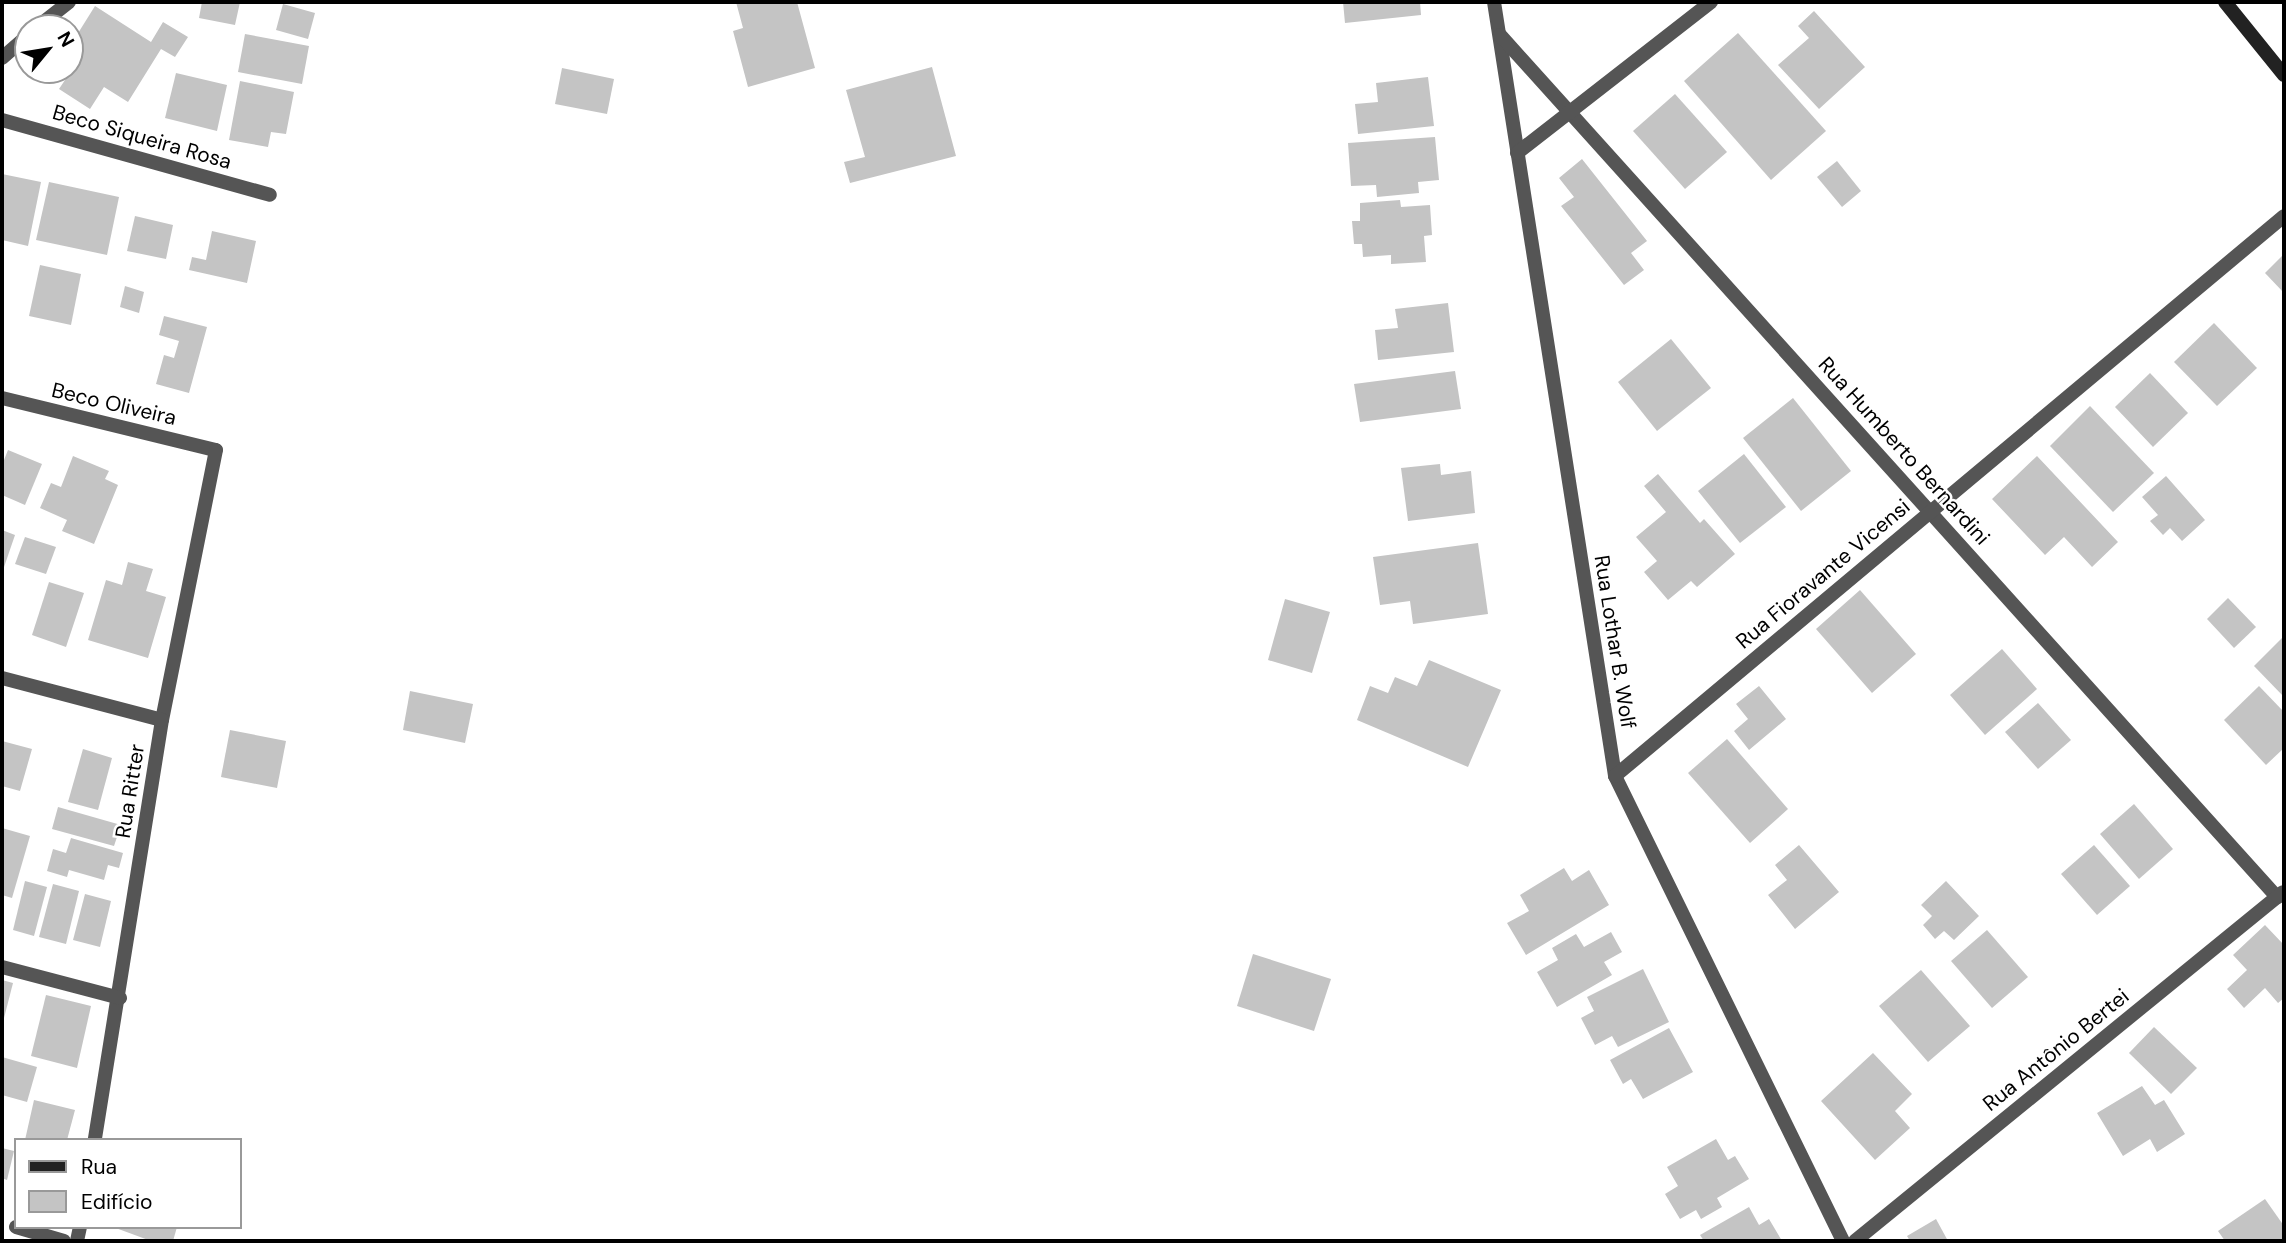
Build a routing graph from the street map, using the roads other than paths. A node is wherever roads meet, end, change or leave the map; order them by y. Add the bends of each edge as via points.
1 (69, 2) edge
2 (1494, 2) edge
3 (1711, 2) edge
4 (2225, 2) edge
5 (54, 14) edge
6 (1499, 34) junction
7 (2284, 75) edge
8 (1570, 112) junction
9 (2, 120) edge
10 (1517, 153) junction
11 (270, 195) dead end
12 (2284, 216) edge
13 (2, 398) edge
14 (216, 450) joint
15 (1930, 512) junction
16 (2, 678) edge
17 (162, 720) junction
18 (1615, 776) junction
19 (2281, 894) edge
20 (2, 967) edge
21 (120, 998) junction
22 (95, 1138) edge
23 (23, 1229) edge
24 (64, 1241) edge
25 (1843, 1241) edge
26 (1855, 1241) edge

1 - 5 street
2 - 6 street, Rua Lothar B. Wolf
3 - 8 street
4 - 7 street
6 - 8 street, Rua Humberto Bernardini
6 - 10 street, Rua Lothar B. Wolf
8 - 10 street
8 - 15 street, Rua Humberto Bernardini
9 - 11 street, Beco Siqueira Rosa
10 - 18 street, Rua Lothar B. Wolf
12 - 15 street, Rua Fioravante Vicensi
13 - 14 street, Beco Oliveira
14 - 17 street, Rua Ritter
15 - 18 street, Rua Fioravante Vicensi
15 - 19 street, Rua Humberto Bernardini
16 - 17 street
17 - 21 street, Rua Ritter
18 - 25 street, Rua Lothar B. Wolf
19 - 26 street, Rua Antônio Bertei
20 - 21 street
21 - 22 street, Rua Ritter
23 - 24 street

